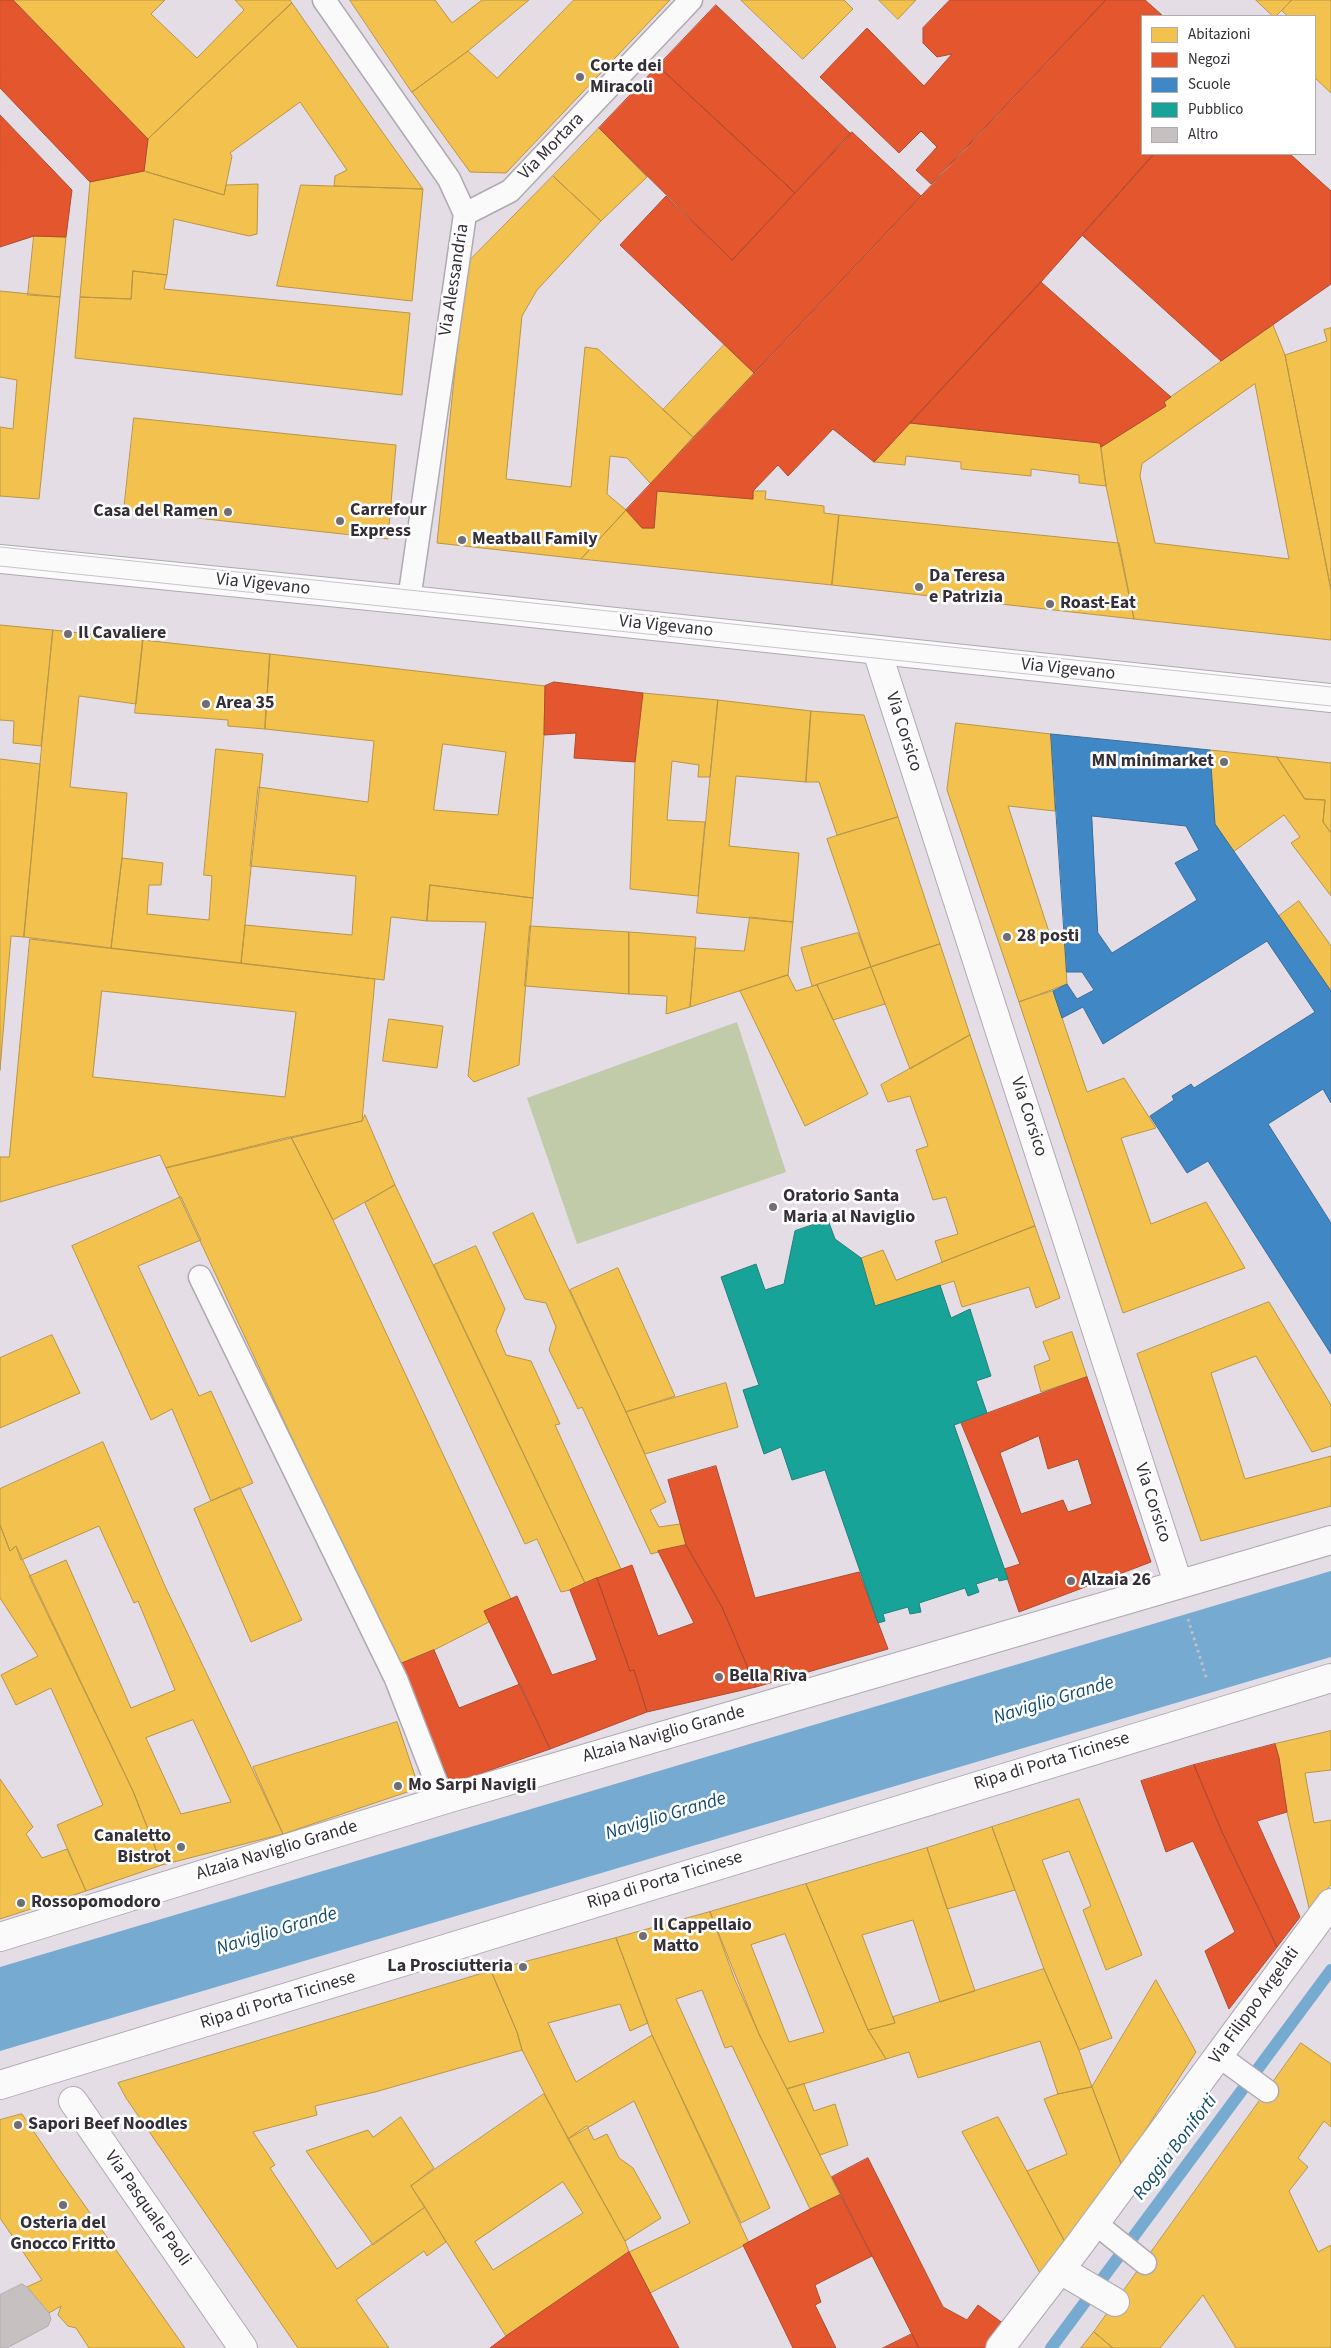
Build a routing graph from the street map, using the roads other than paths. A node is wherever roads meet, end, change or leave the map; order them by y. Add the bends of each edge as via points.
1 (324, 0) edge
2 (692, 0) edge
3 (465, 214) junction
4 (0, 560) edge
5 (409, 600) junction
6 (877, 651) junction
7 (1331, 698) edge
8 (200, 1276) dead end
9 (1331, 1540) edge
10 (1178, 1584) junction
11 (1331, 1678) edge
12 (443, 1800) junction
13 (1331, 1903) edge
14 (0, 1937) edge
15 (1226, 2061) junction
16 (53, 2069) junction
17 (0, 2085) edge
18 (1267, 2090) dead end
19 (1103, 2230) junction
20 (1145, 2262) dead end
21 (1069, 2275) dead end
22 (1115, 2302) dead end
23 (243, 2348) edge
24 (1000, 2348) edge

1 - 3 lane, Via Alessandria via 449,179
2 - 3 lane, Via Mortara via 510,191
3 - 5 lane, Via Alessandria
4 - 5 street, Via Vigevano
5 - 6 street, Via Vigevano
6 - 7 street, Via Vigevano
6 - 10 street, Via Corsico
8 - 12 lane via 396,1679
9 - 10 street, Alzaia Naviglio Grande
10 - 12 street, Alzaia Naviglio Grande
11 - 16 street, Ripa di Porta Ticinese
12 - 14 street, Alzaia Naviglio Grande
13 - 15 street, Via Filippo Argelati
15 - 18 lane
15 - 19 street, Via Filippo Argelati
16 - 17 street, Ripa di Porta Ticinese
16 - 23 street, Via Pasquale Paoli
19 - 20 lane
19 - 24 street, Via Filippo Argelati
21 - 22 street

